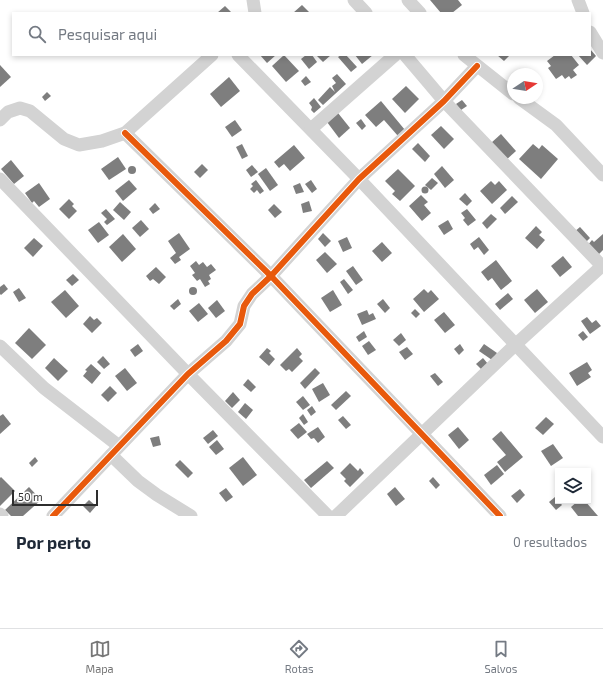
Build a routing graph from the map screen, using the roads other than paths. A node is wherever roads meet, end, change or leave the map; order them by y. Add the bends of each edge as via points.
1 (253, 0) edge
2 (354, 0) edge
3 (408, 0) edge
4 (578, 0) edge
5 (255, 12) edge
6 (365, 12) edge
7 (419, 12) edge
8 (582, 12) edge
9 (591, 34) edge
10 (603, 53) edge
11 (211, 56) edge
12 (239, 56) edge
13 (394, 56) edge
14 (406, 56) edge
15 (465, 56) edge
16 (477, 66) junction
17 (507, 89) edge
18 (444, 101) junction
19 (527, 104) edge
20 (0, 120) edge
21 (310, 129) junction
22 (125, 133) junction
23 (603, 175) edge
24 (0, 179) edge
25 (359, 179) junction
26 (602, 265) edge
27 (271, 276) junction
28 (515, 345) junction
29 (0, 346) edge
30 (188, 374) junction
31 (422, 434) junction
32 (603, 437) edge
33 (115, 451) junction
34 (53, 516) edge
35 (191, 516) edge
36 (328, 516) edge
37 (336, 516) edge
38 (500, 516) edge

1 - 5 street
2 - 6 street
3 - 7 street
4 - 8 street
9 - 10 street
11 - 22 street
12 - 21 street
13 - 21 street
14 - 18 street
15 - 16 street
16 - 17 street
16 - 18 street
18 - 25 street
18 - 26 street
19 - 23 street via 556,125
20 - 22 street via 8,112 20,108 30,111 64,139 79,145
21 - 25 street
22 - 27 street
24 - 30 street
25 - 27 street
25 - 28 street
26 - 28 street
27 - 30 street via 252,294 244,306 240,324 226,341
27 - 31 street
28 - 31 street
28 - 32 street
29 - 33 street
30 - 33 street
30 - 36 street
31 - 37 street
31 - 38 street
33 - 34 street
33 - 35 street via 138,481

